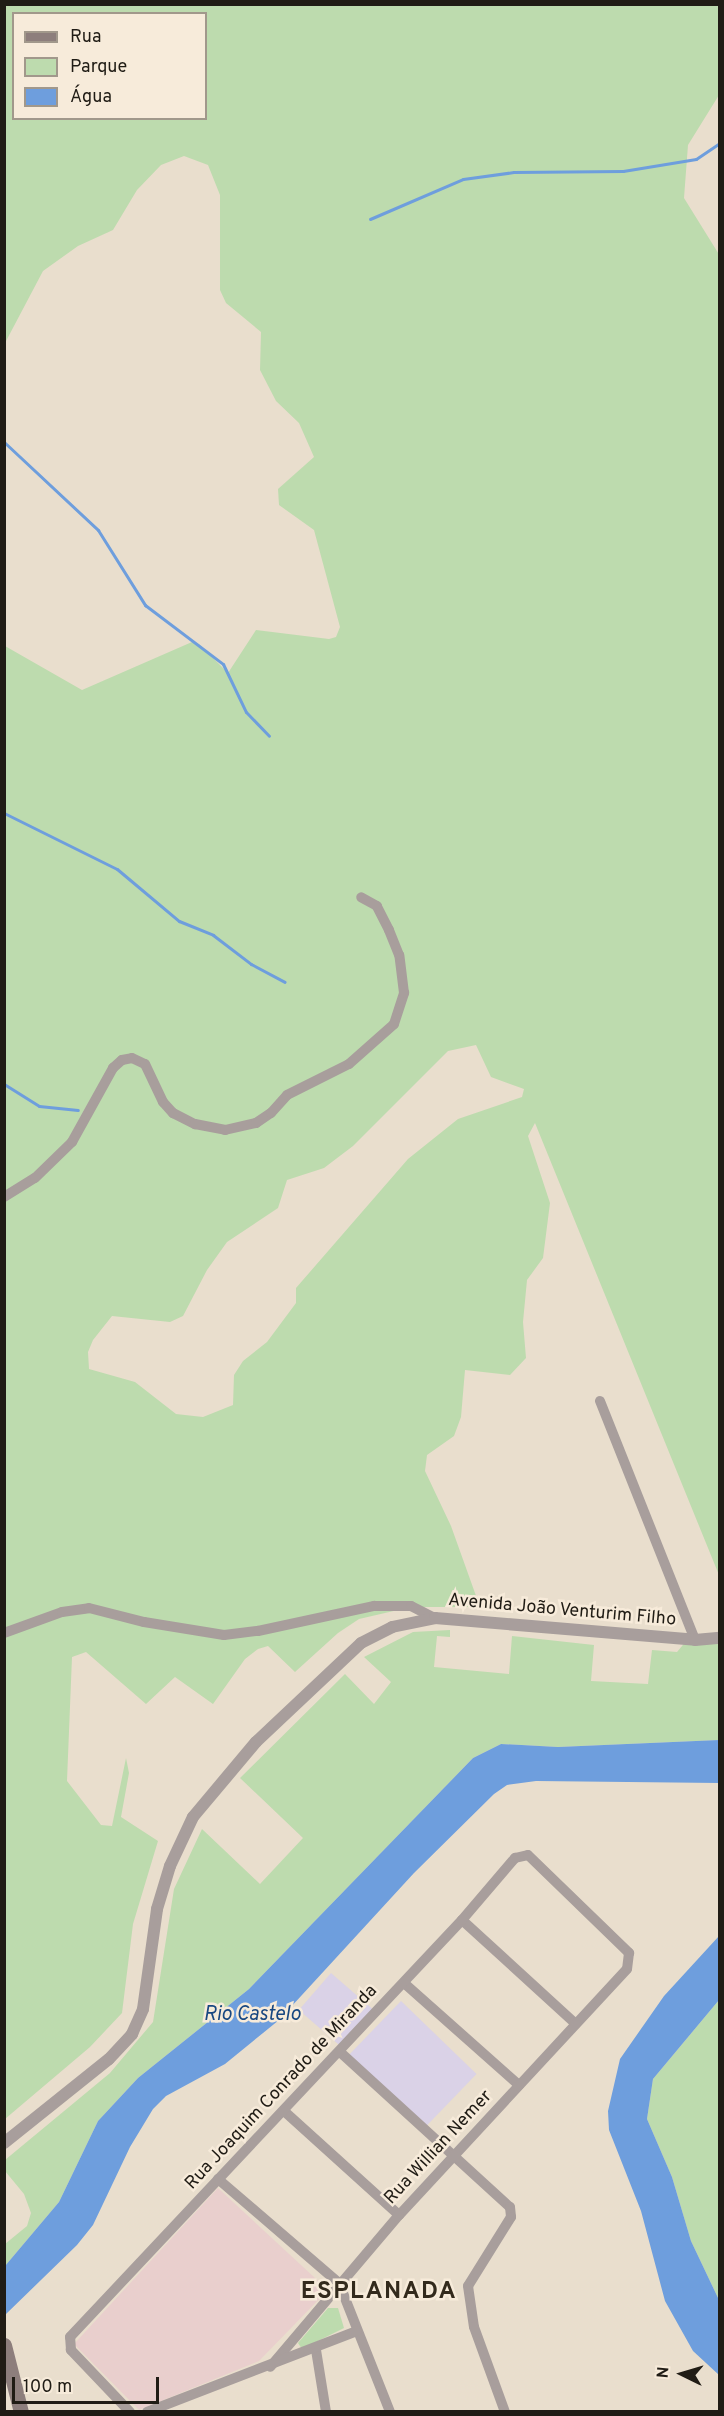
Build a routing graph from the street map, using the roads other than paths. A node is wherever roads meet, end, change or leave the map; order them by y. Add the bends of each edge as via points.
1 (361, 897) dead end
2 (4, 1197) edge
3 (600, 1401) dead end
4 (435, 1617) junction
5 (4, 1633) edge
6 (720, 1638) edge
7 (695, 1640) junction
8 (462, 1920) junction
9 (629, 1953) joint
10 (404, 1983) junction
11 (576, 2024) junction
12 (340, 2052) junction
13 (519, 2085) junction
14 (284, 2111) junction
15 (4, 2143) edge
16 (456, 2155) junction
17 (218, 2179) junction
18 (399, 2215) junction
19 (339, 2283) junction
20 (357, 2331) junction
21 (4, 2345) edge
22 (316, 2350) junction
23 (270, 2367) junction
24 (21, 2412) edge
25 (130, 2412) edge
26 (147, 2412) edge
27 (326, 2412) edge
28 (390, 2412) edge
29 (505, 2412) edge

1 - 2 street via 373,901 382,913 399,955 404,993 394,1024 349,1064 331,1077 287,1095 256,1123 225,1130 195,1124 173,1113 163,1102 146,1064 132,1058 122,1060 113,1068 72,1142 35,1178
3 - 7 street
4 - 5 street via 411,1606 374,1606 224,1635 89,1608 37,1619
4 - 7 street, Avenida João Venturim Filho
4 - 15 street, Avenida João Venturim Filho via 392,1627 348,1653 210,1792 188,1826 170,1866 157,1909 143,2009 132,2034 109,2060
6 - 7 street, Avenida João Venturim Filho
8 - 9 street, Rua Joaquim Conrado de Miranda via 519,1855 528,1855
8 - 10 street, Rua Joaquim Conrado de Miranda
8 - 11 street
9 - 11 street, Rua Willian Nemer via 630,1964 625,1974
10 - 12 street, Rua Joaquim Conrado de Miranda
10 - 13 street
11 - 13 street, Rua Willian Nemer
12 - 14 street, Rua Joaquim Conrado de Miranda
12 - 16 street
13 - 16 street, Rua Willian Nemer
14 - 17 street, Rua Joaquim Conrado de Miranda
14 - 18 street
16 - 18 street, Rua Willian Nemer
16 - 29 street via 505,2202 511,2213 468,2286 474,2327
17 - 19 street
17 - 25 street, Rua Joaquim Conrado de Miranda via 70,2337 71,2350
18 - 19 street, Rua Willian Nemer
19 - 20 street
19 - 23 street, Rua Willian Nemer
20 - 22 street
20 - 28 street
21 - 24 main road
22 - 23 street
22 - 27 street
23 - 26 street

